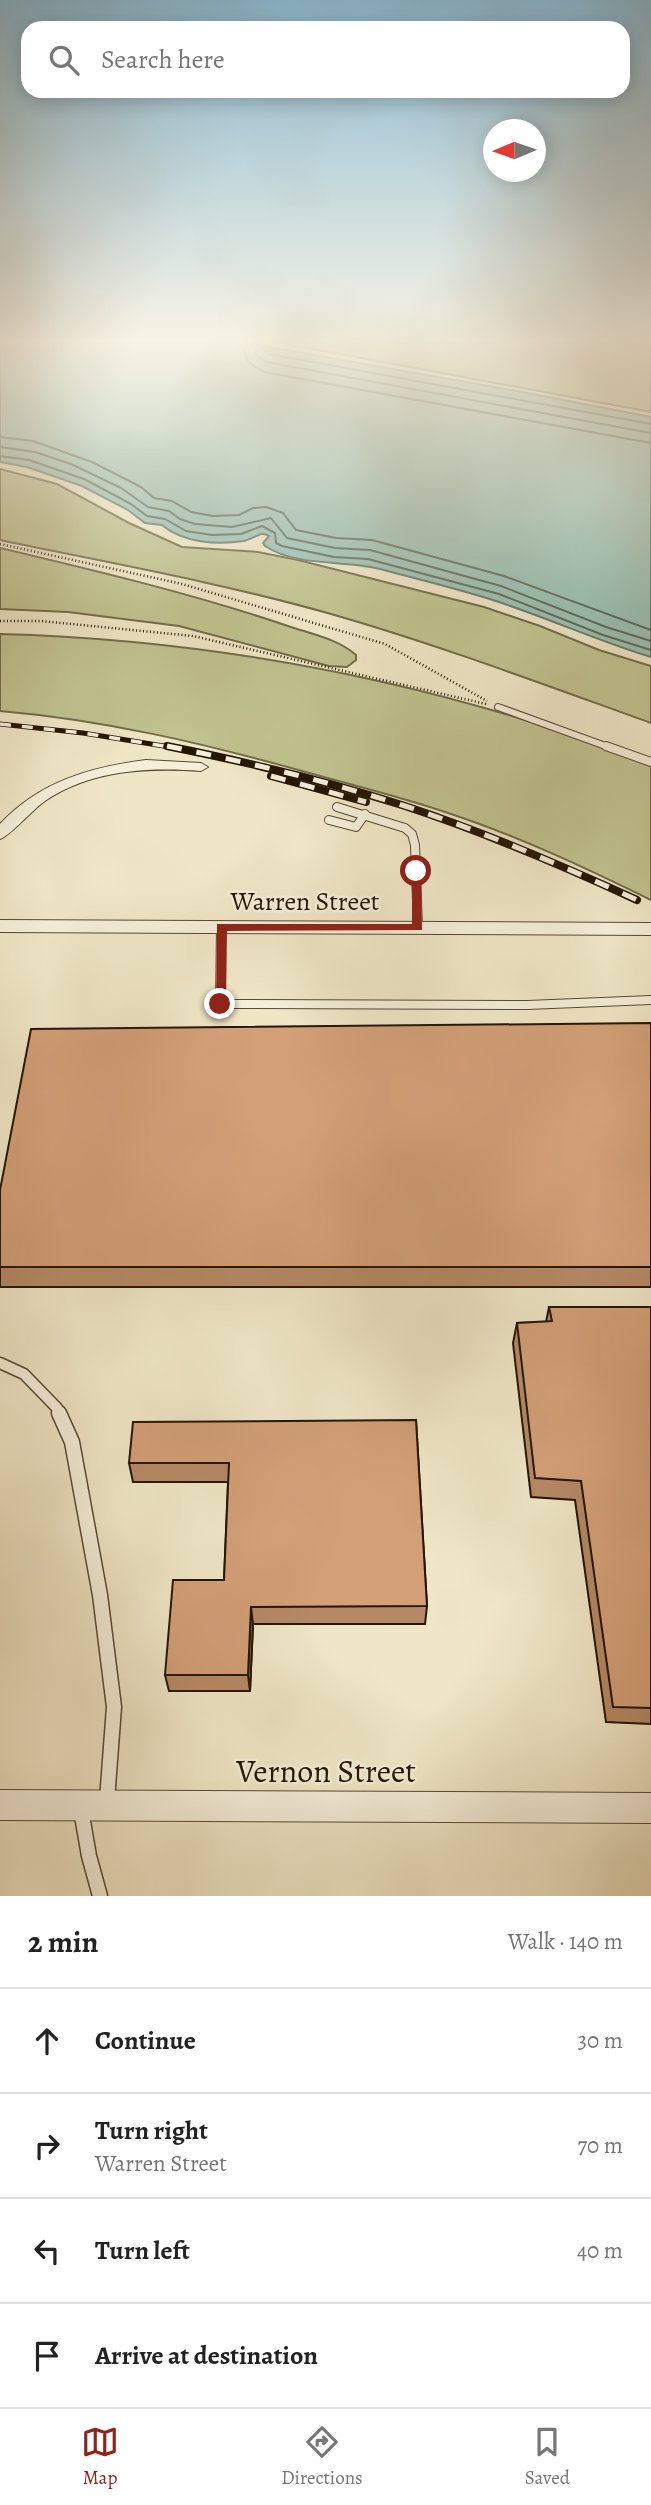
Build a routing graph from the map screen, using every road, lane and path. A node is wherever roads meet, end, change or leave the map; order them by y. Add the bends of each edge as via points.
1 (0, 544) edge
2 (0, 621) edge
3 (498, 707) junction
4 (651, 762) edge
5 (201, 767) dead end
6 (337, 807) dead end
7 (365, 814) junction
8 (328, 820) dead end
9 (0, 834) edge
10 (0, 926) edge
11 (221, 927) junction
12 (418, 928) junction
13 (651, 929) edge
14 (651, 1000) edge
15 (0, 1363) edge
16 (0, 1805) edge
17 (94, 1805) junction
18 (651, 1808) edge
19 (100, 1896) edge

1 - 3 path via 182,584 385,644
2 - 3 path via 193,636
3 - 4 lane
5 - 9 street via 143,765 74,780 33,802
6 - 7 lane
7 - 8 lane via 356,827
7 - 12 lane via 412,834
10 - 11 street, Warren Street
11 - 12 street, Warren Street
11 - 14 lane via 220,1004
12 - 13 street, Warren Street
15 - 17 lane via 24,1374 57,1408 72,1442 100,1595 114,1707
16 - 17 street, Vernon Street
17 - 18 street, Vernon Street
17 - 19 lane via 89,1856

